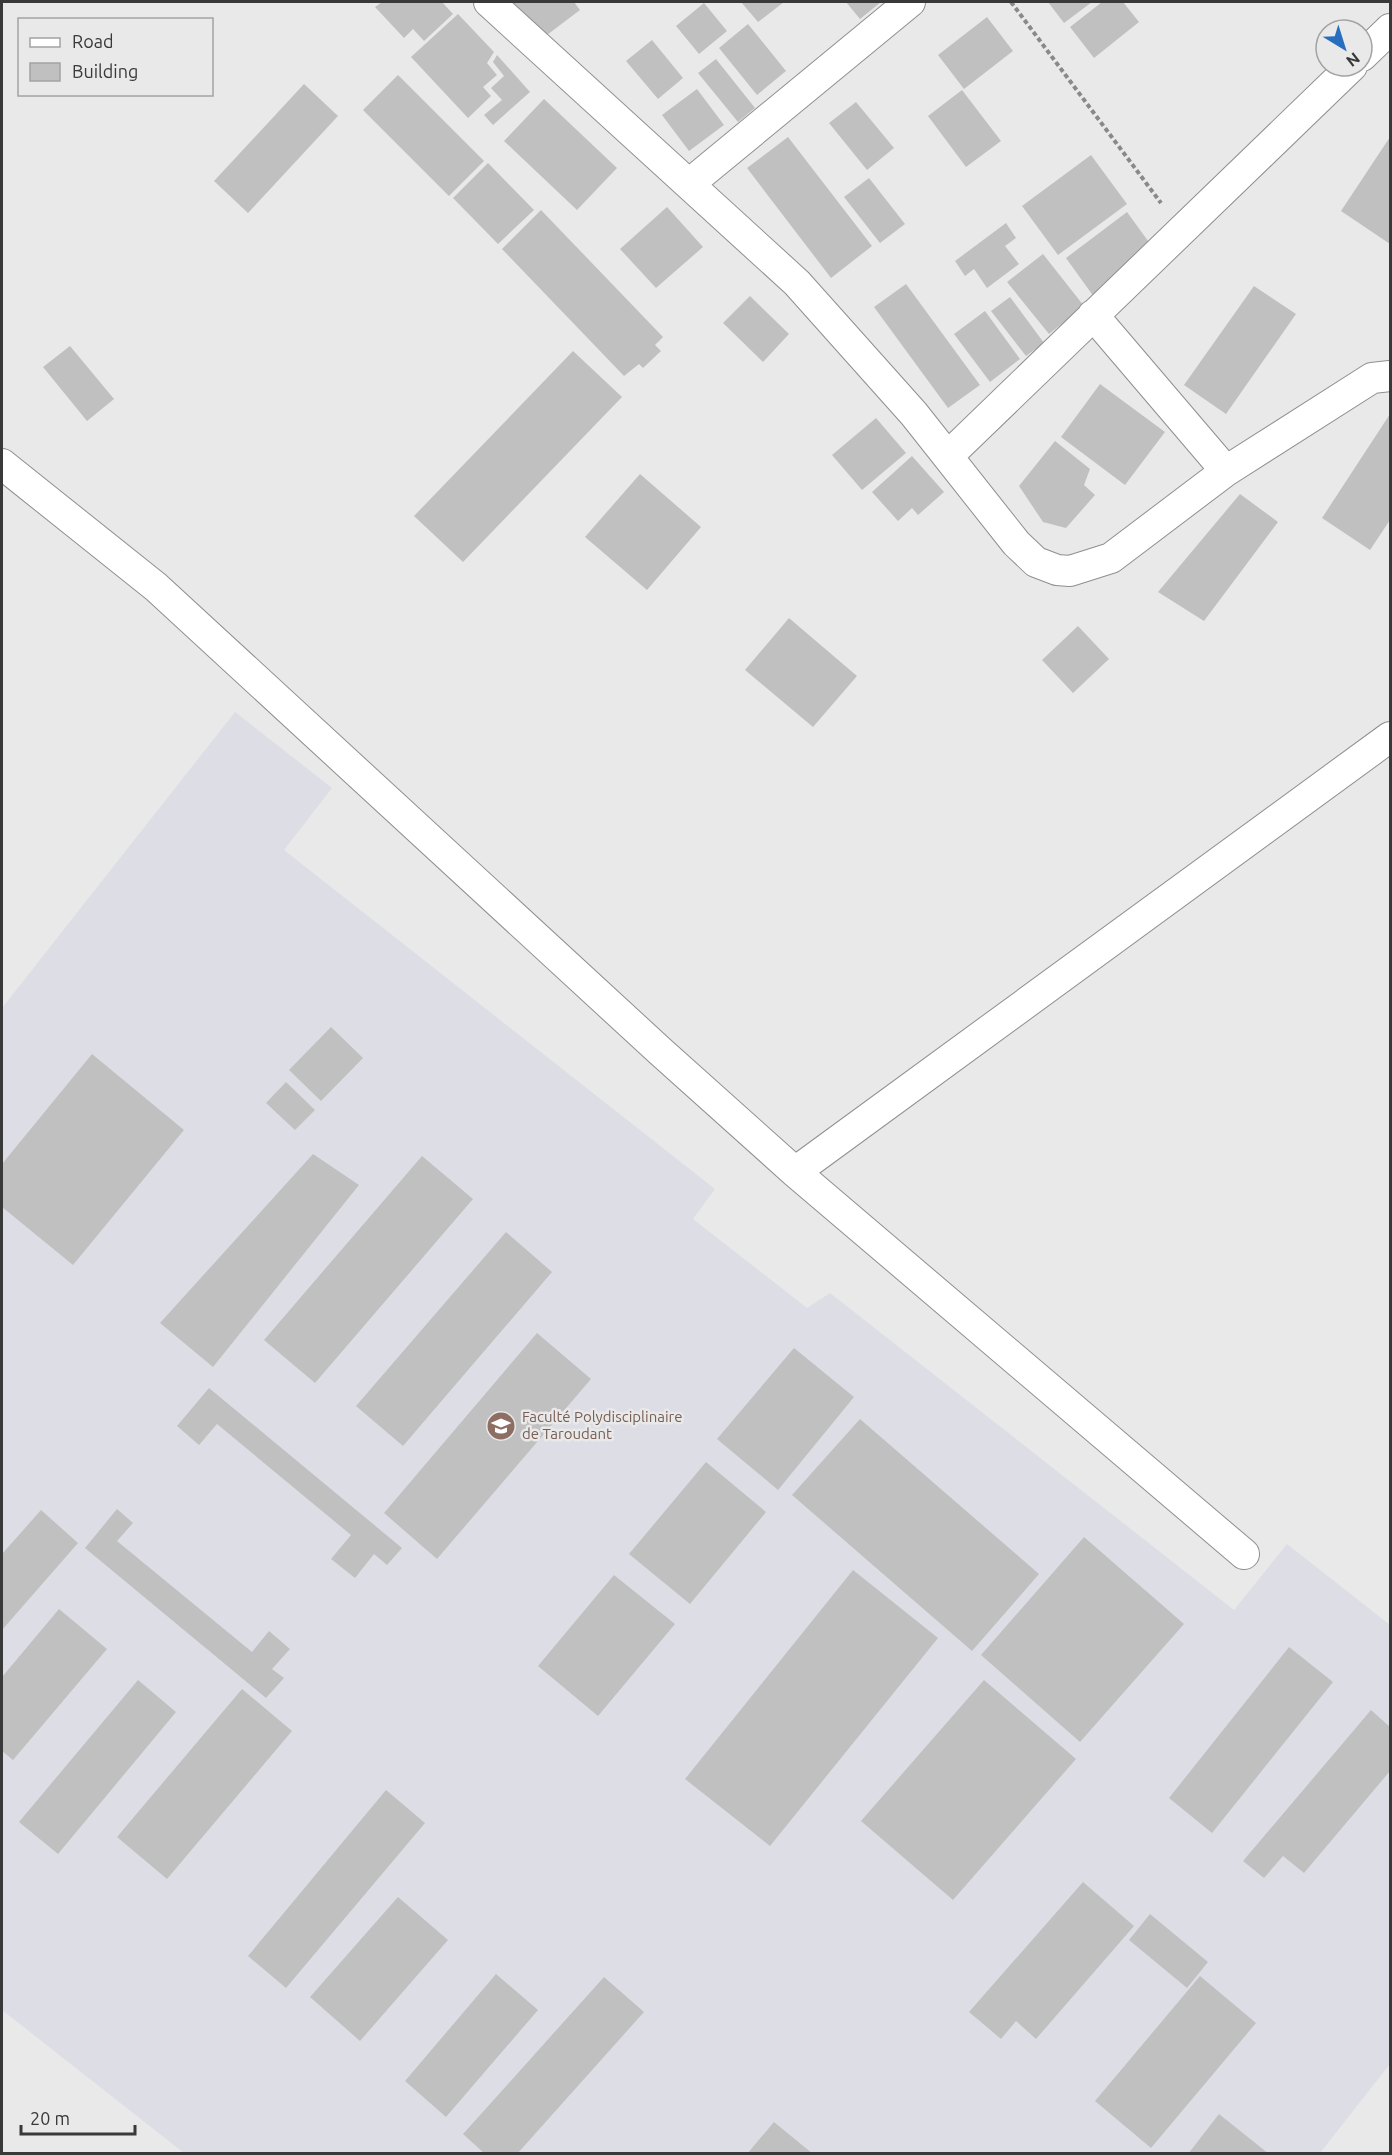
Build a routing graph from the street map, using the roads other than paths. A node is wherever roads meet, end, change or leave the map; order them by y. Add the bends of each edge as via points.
1 (489, 2) edge
2 (910, 2) edge
3 (1390, 29) edge
4 (1374, 44) edge
5 (1340, 78) edge
6 (688, 184) junction
7 (1094, 315) junction
8 (1390, 376) edge
9 (948, 456) junction
10 (2, 464) edge
11 (1226, 471) junction
12 (1390, 737) edge
13 (795, 1172) junction
14 (1244, 1554) dead end

1 - 6 street
2 - 6 street
3 - 4 street
5 - 7 street
6 - 9 street via 797,283
7 - 9 street
7 - 11 street
8 - 11 street via 1372,378
9 - 11 street via 1016,543 1036,562 1070,572 1111,558
10 - 13 street via 156,588
12 - 13 street
13 - 14 street

